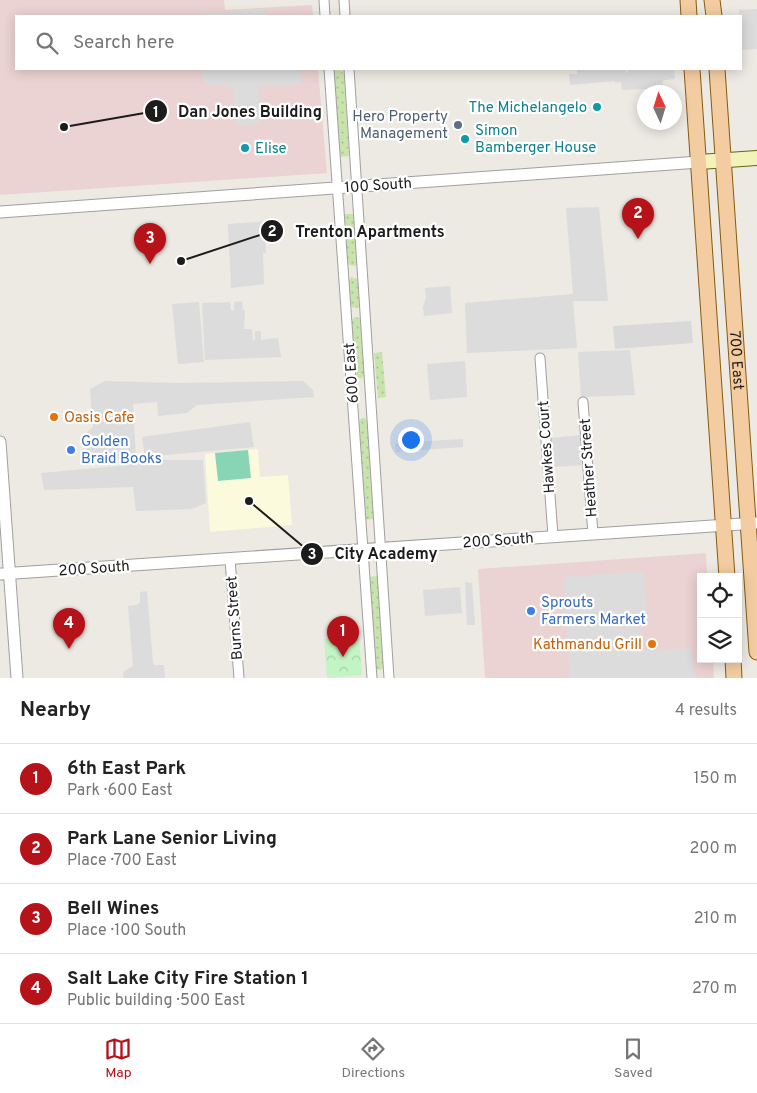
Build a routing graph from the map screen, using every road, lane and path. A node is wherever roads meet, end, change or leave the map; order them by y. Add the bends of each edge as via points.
1 (324, 0) edge
2 (344, 0) edge
3 (688, 0) edge
4 (712, 0) edge
5 (326, 15) edge
6 (345, 15) edge
7 (689, 15) edge
8 (714, 15) edge
9 (329, 70) edge
10 (349, 70) edge
11 (692, 70) edge
12 (717, 70) edge
13 (757, 158) edge
14 (723, 160) junction
15 (699, 162) junction
16 (357, 186) junction
17 (338, 188) junction
18 (0, 212) edge
19 (363, 270) junction
20 (344, 271) junction
21 (365, 311) junction
22 (347, 312) junction
23 (540, 358) dead end
24 (370, 382) junction
25 (352, 384) junction
26 (583, 402) dead end
27 (372, 412) junction
28 (353, 413) junction
29 (0, 442) edge
30 (752, 523) edge
31 (723, 525) junction
32 (593, 534) junction
33 (552, 536) junction
34 (380, 548) junction
35 (362, 550) junction
36 (230, 558) junction
37 (727, 573) edge
38 (5, 574) edge
39 (757, 652) edge
40 (733, 663) edge
41 (389, 676) edge
42 (372, 677) edge
43 (17, 678) edge
44 (239, 678) edge
45 (734, 678) edge

1 - 5 street
2 - 6 street
3 - 7 main road
4 - 8 main road
9 - 17 street, 600 East
10 - 16 street, 600 East
11 - 15 main road, 700 East
12 - 14 main road, 700 East
13 - 14 main road, 100 South
14 - 15 main road, 100 South
14 - 30 main road, 700 East
15 - 16 street, 100 South
15 - 31 main road, 700 East
16 - 17 street, 100 South
16 - 19 street, 600 East
17 - 18 street, 100 South
17 - 20 street, 600 East
19 - 20 street
19 - 21 street, 600 East
20 - 22 street, 600 East
21 - 22 street
21 - 24 street, 600 East
22 - 25 street, 600 East
23 - 33 street, Hawkes Court
24 - 25 street
24 - 27 street, 600 East
25 - 28 street, 600 East
26 - 32 street, Heather Street
27 - 28 street
27 - 34 street, 600 East
28 - 35 street, 600 East
29 - 38 street
30 - 31 street, 200 South
30 - 39 main road, 700 East
31 - 32 street, 200 South
31 - 37 main road, 700 East
32 - 33 street, 200 South
33 - 34 street, 200 South
34 - 35 street, 200 South
34 - 41 street, 600 East
35 - 36 street, 200 South
35 - 42 street, 600 East
36 - 38 street, 200 South
36 - 44 street, Burns Street
38 - 43 street
40 - 45 main road
41 - 42 street

